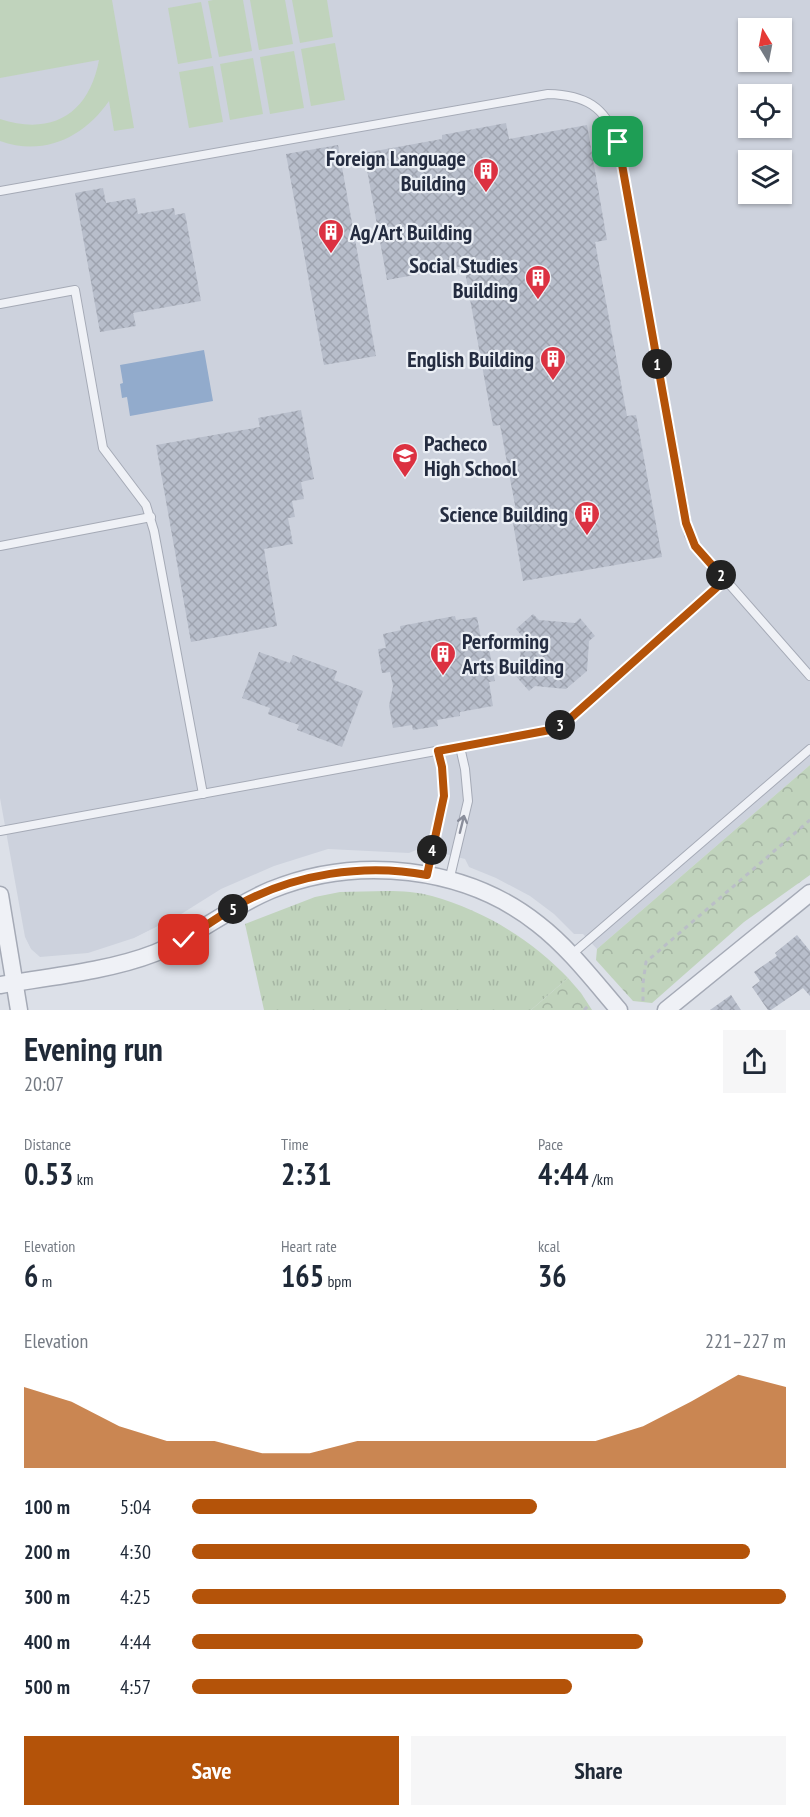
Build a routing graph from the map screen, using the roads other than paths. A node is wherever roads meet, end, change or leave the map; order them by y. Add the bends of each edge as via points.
1 (0, 191) edge
2 (0, 304) edge
3 (150, 517) junction
4 (0, 546) edge
5 (725, 580) junction
6 (810, 676) edge
7 (460, 747) junction
8 (810, 749) edge
9 (438, 751) junction
10 (203, 794) junction
11 (0, 831) edge
12 (427, 875) junction
13 (449, 881) junction
14 (810, 892) edge
15 (0, 895) edge
16 (571, 955) junction
17 (7, 984) edge
18 (19, 1010) edge
19 (620, 1010) edge
20 (666, 1010) edge

1 - 5 lane via 548,94 585,101 611,124 618,142 686,523 695,546
2 - 3 lane via 75,290 103,448 146,505
3 - 4 lane
3 - 10 lane
5 - 6 lane
5 - 7 lane via 564,724
7 - 9 lane
13 -> 7 lane via 468,801
8 - 16 lane
9 - 10 lane
9 - 12 lane via 444,796
10 - 11 lane
12 - 13 street
12 - 17 street via 375,870 306,879 240,905 184,940 146,956
13 - 16 street via 473,886 508,904 538,924
14 - 20 street
15 - 17 street
16 - 19 street
17 - 18 street

